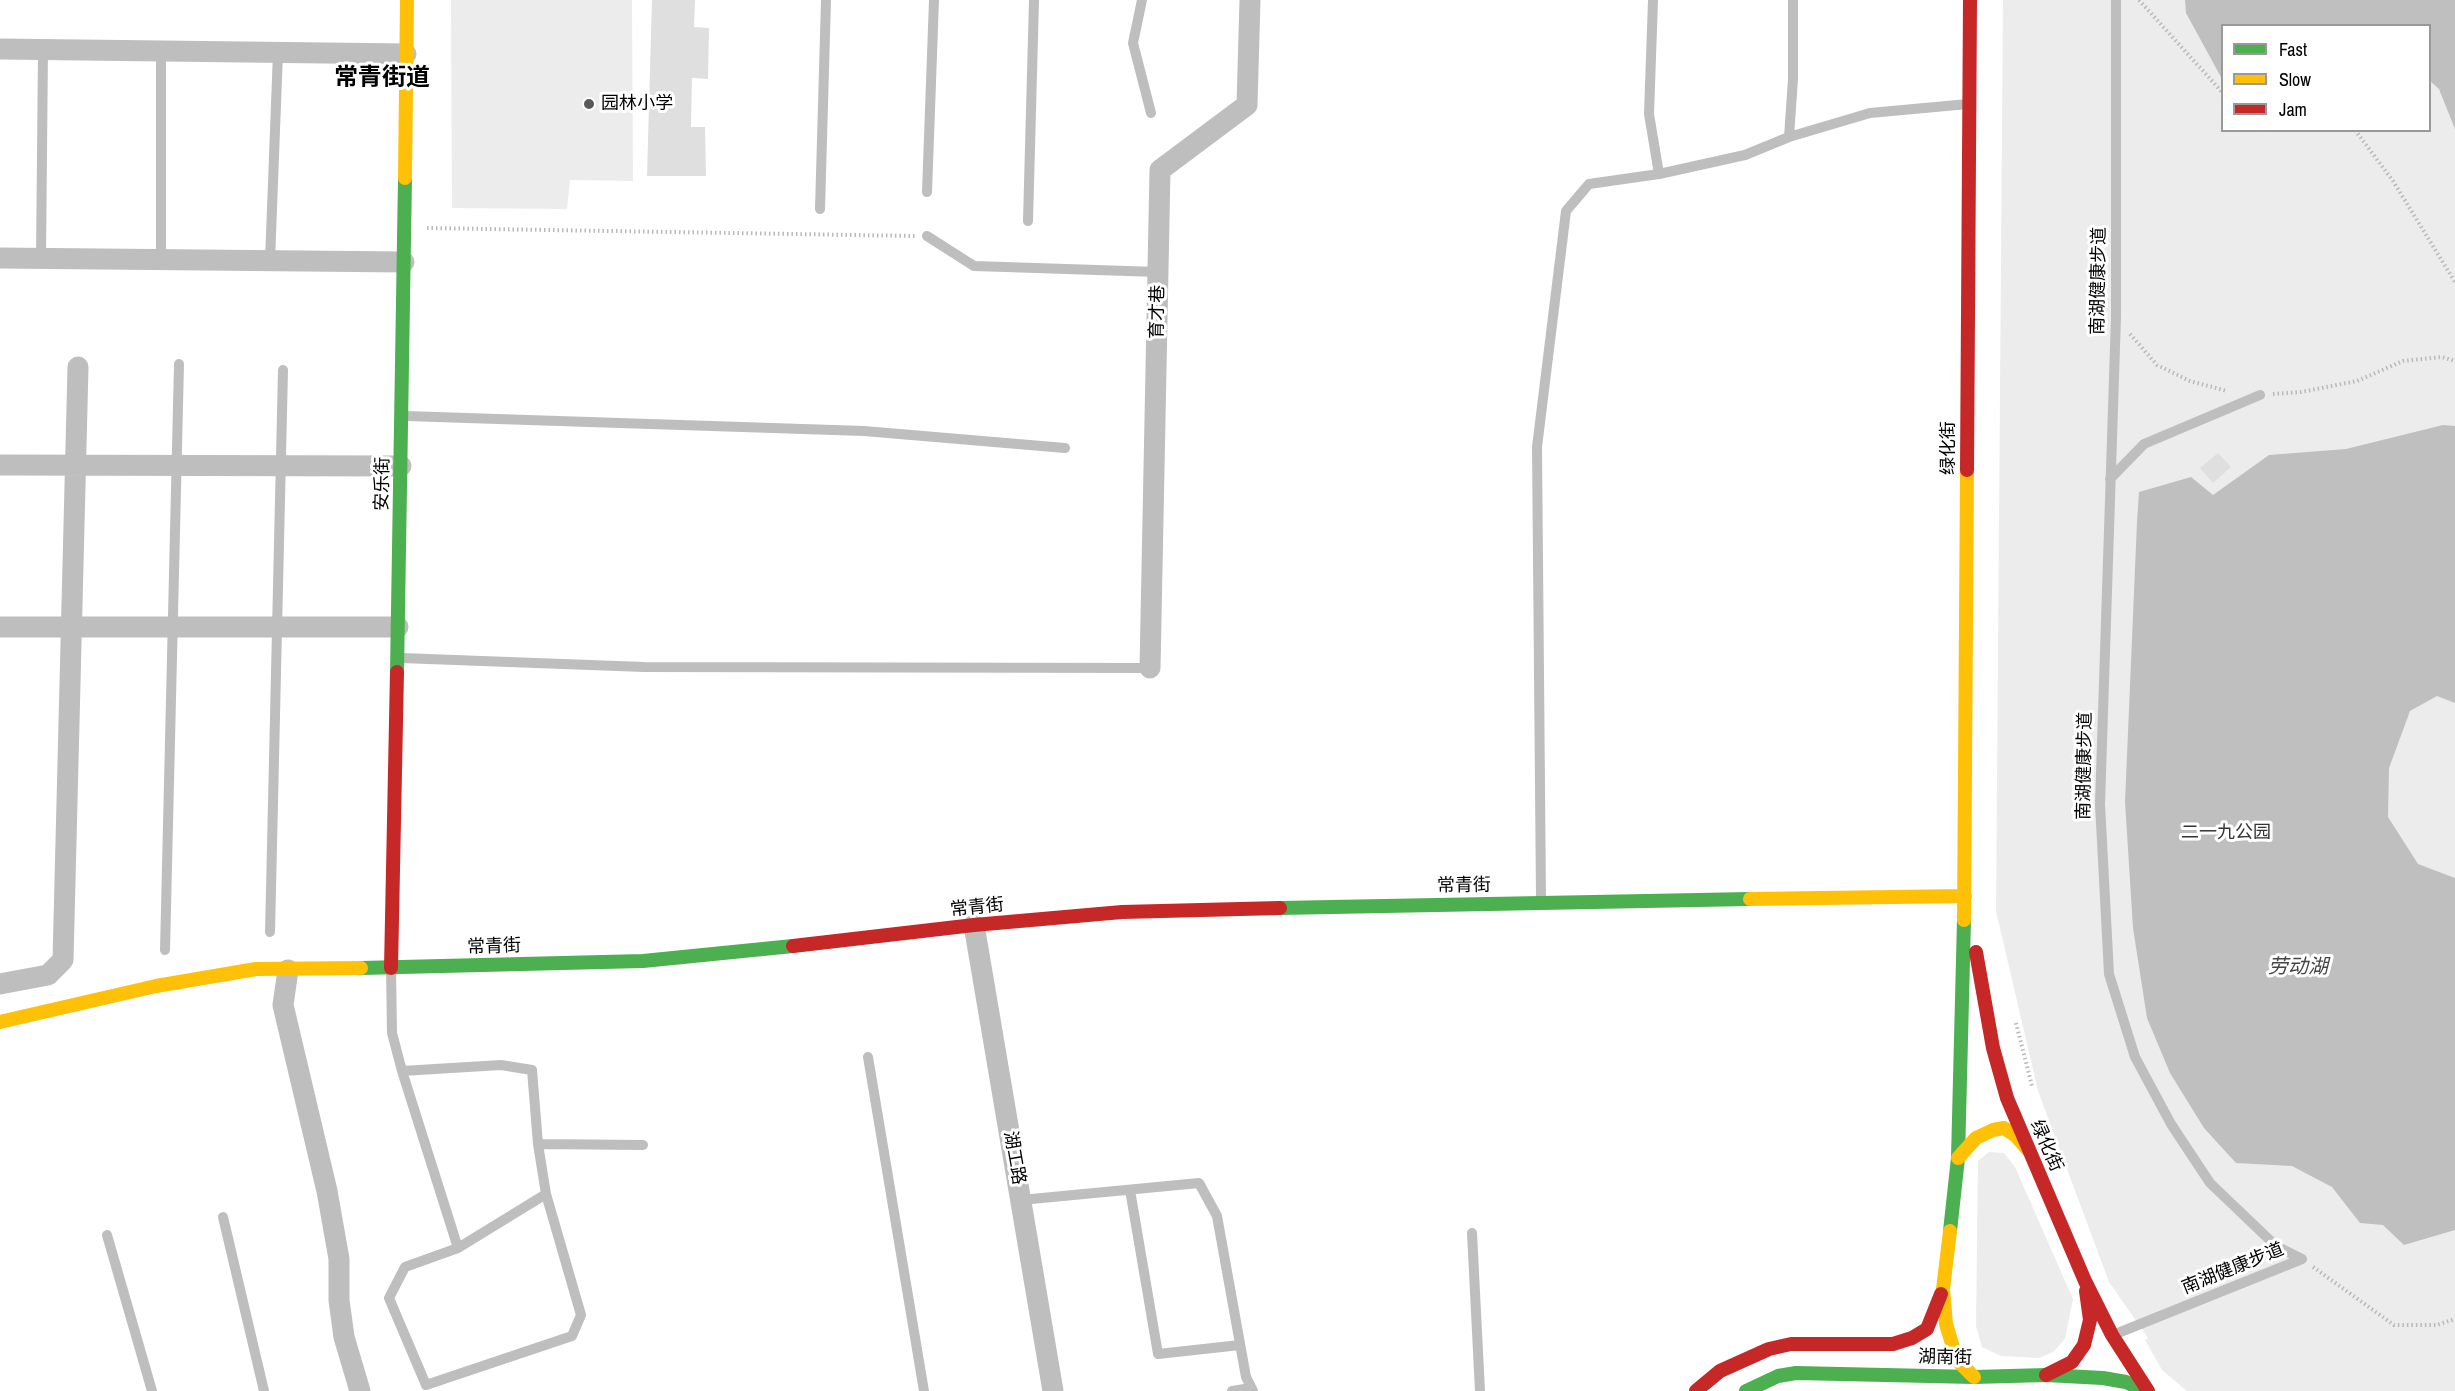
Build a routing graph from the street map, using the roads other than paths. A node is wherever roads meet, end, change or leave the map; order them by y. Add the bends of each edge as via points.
1 (407, 0) edge
2 (826, 0) edge
3 (934, 0) edge
4 (1034, 0) edge
5 (1142, 0) edge
6 (1250, 0) edge
7 (1653, 0) edge
8 (1792, 0) edge
9 (1970, 0) edge
10 (2116, 0) edge
11 (0, 49) edge
12 (44, 49) junction
13 (162, 51) junction
14 (278, 52) junction
15 (406, 54) junction
16 (1969, 104) junction
17 (1151, 113) dead end
18 (1789, 137) junction
19 (1659, 174) junction
20 (927, 192) dead end
21 (820, 209) dead end
22 (1028, 221) dead end
23 (927, 236) road end
24 (0, 258) edge
25 (41, 258) junction
26 (161, 260) junction
27 (270, 261) junction
28 (404, 262) junction
29 (1158, 272) junction
30 (179, 364) dead end
31 (78, 367) dead end
32 (283, 370) dead end
33 (2260, 395) road end
34 (403, 416) junction
35 (1065, 448) dead end
36 (0, 465) edge
37 (75, 465) junction
38 (177, 466) junction
39 (281, 466) junction
40 (401, 466) junction
41 (2110, 478) junction
42 (0, 627) edge
43 (71, 627) junction
44 (173, 627) junction
45 (277, 627) junction
46 (398, 627) junction
47 (397, 658) junction
48 (1150, 668) joint
49 (1965, 896) junction
50 (1541, 902) junction
51 (974, 925) junction
52 (270, 932) dead end
53 (165, 950) dead end
54 (391, 968) junction
55 (288, 970) junction
56 (0, 984) edge
57 (0, 1022) edge
58 (868, 1057) dead end
59 (402, 1071) junction
60 (538, 1144) junction
61 (643, 1145) dead end
62 (2027, 1149) junction
63 (1958, 1158) junction
64 (1130, 1190) junction
65 (546, 1194) junction
66 (1021, 1200) junction
67 (223, 1217) dead end
68 (1472, 1233) dead end
69 (107, 1235) dead end
70 (458, 1248) junction
71 (2085, 1281) junction
72 (1943, 1289) junction
73 (2112, 1335) junction
74 (1240, 1345) junction
75 (2046, 1375) junction
76 (1974, 1377) junction
77 (1252, 1389) edge
78 (152, 1391) edge
79 (264, 1391) edge
80 (360, 1391) edge
81 (924, 1391) edge
82 (1053, 1391) edge
83 (1232, 1391) edge
84 (1480, 1391) edge
85 (1696, 1391) edge
86 (1746, 1391) edge
87 (2147, 1391) edge

1 - 15 street, 安乐街
2 - 21 lane
3 - 20 lane
4 - 22 lane
5 - 17 lane via 1133,43
6 - 29 street, 育才巷 via 1247,105 1160,170
7 - 19 lane via 1649,114
8 - 18 lane
9 - 16 street, 绿化街
10 - 41 lane, 南湖健康步道 via 2116,317
11 - 12 street
12 - 13 street
12 - 25 lane
13 - 14 street
13 - 26 lane
14 - 15 street
14 - 27 lane
15 - 28 street, 安乐街
16 - 18 lane via 1870,113
16 - 49 street, 绿化街
18 - 19 lane via 1745,155
19 - 50 lane via 1588,184 1566,211 1537,447
23 - 29 lane via 974,266
24 - 25 street
25 - 26 street
26 - 27 street
27 - 28 street
28 - 34 street, 安乐街
29 - 48 street, 育才巷
30 - 38 lane
31 - 37 street
32 - 39 lane
33 - 41 lane via 2144,444
34 - 35 lane via 864,431
34 - 40 street, 安乐街
36 - 37 street
37 - 38 street
37 - 43 street
38 - 39 street
38 - 44 lane
39 - 40 street
39 - 45 lane
40 - 46 street, 安乐街
41 - 73 lane, 南湖健康步道 via 2100,804 2109,974 2135,1057 2171,1124 2210,1183 2276,1246 2302,1259
42 - 43 street
43 - 44 street
43 - 56 street via 63,960 48,975
44 - 45 street
44 - 53 lane
45 - 46 street
45 - 52 lane
46 - 47 street, 安乐街
47 - 48 lane via 644,667
47 - 54 street, 安乐街
49 - 50 street, 常青街
49 - 62 street, 绿化街 via 1993,1048
49 - 63 street, 绿化街
50 - 51 street, 常青街 via 1122,912
51 - 54 street, 常青街 via 643,961
51 - 66 street, 湖工路
54 - 55 street, 常青街
54 - 59 lane via 392,1033
55 - 57 street, 常青街 via 256,969 156,986
55 - 80 street via 284,1005 327,1191 339,1259 344,1336
58 - 81 lane
59 - 60 lane via 501,1065 532,1070
59 - 70 lane
60 - 61 lane
60 - 65 lane
62 - 63 street via 2004,1128 1976,1138
62 - 71 street, 绿化街
63 - 72 street, 绿化街
64 - 66 lane
64 - 74 lane via 1199,1184 1217,1216
64 - 74 lane via 1158,1354
65 - 70 lane
65 - 70 lane via 581,1315 572,1336 426,1385 389,1298 405,1267
66 - 82 street, 湖工路
67 - 79 lane
68 - 84 lane
69 - 78 lane
71 - 73 street, 绿化街
71 - 75 street via 2090,1320 2084,1345 2072,1362
72 - 76 street, 绿化街 via 1951,1345 1957,1360
72 - 85 street, 湖南街 via 1927,1329 1912,1338 1893,1344 1791,1344 1769,1349 1720,1371
73 - 87 street, 绿化街
74 - 77 lane
75 - 76 street, 湖南街
75 - 87 street, 湖南街 via 2103,1378
76 - 86 street, 湖南街 via 1902,1379 1796,1373 1778,1376
77 - 83 lane

